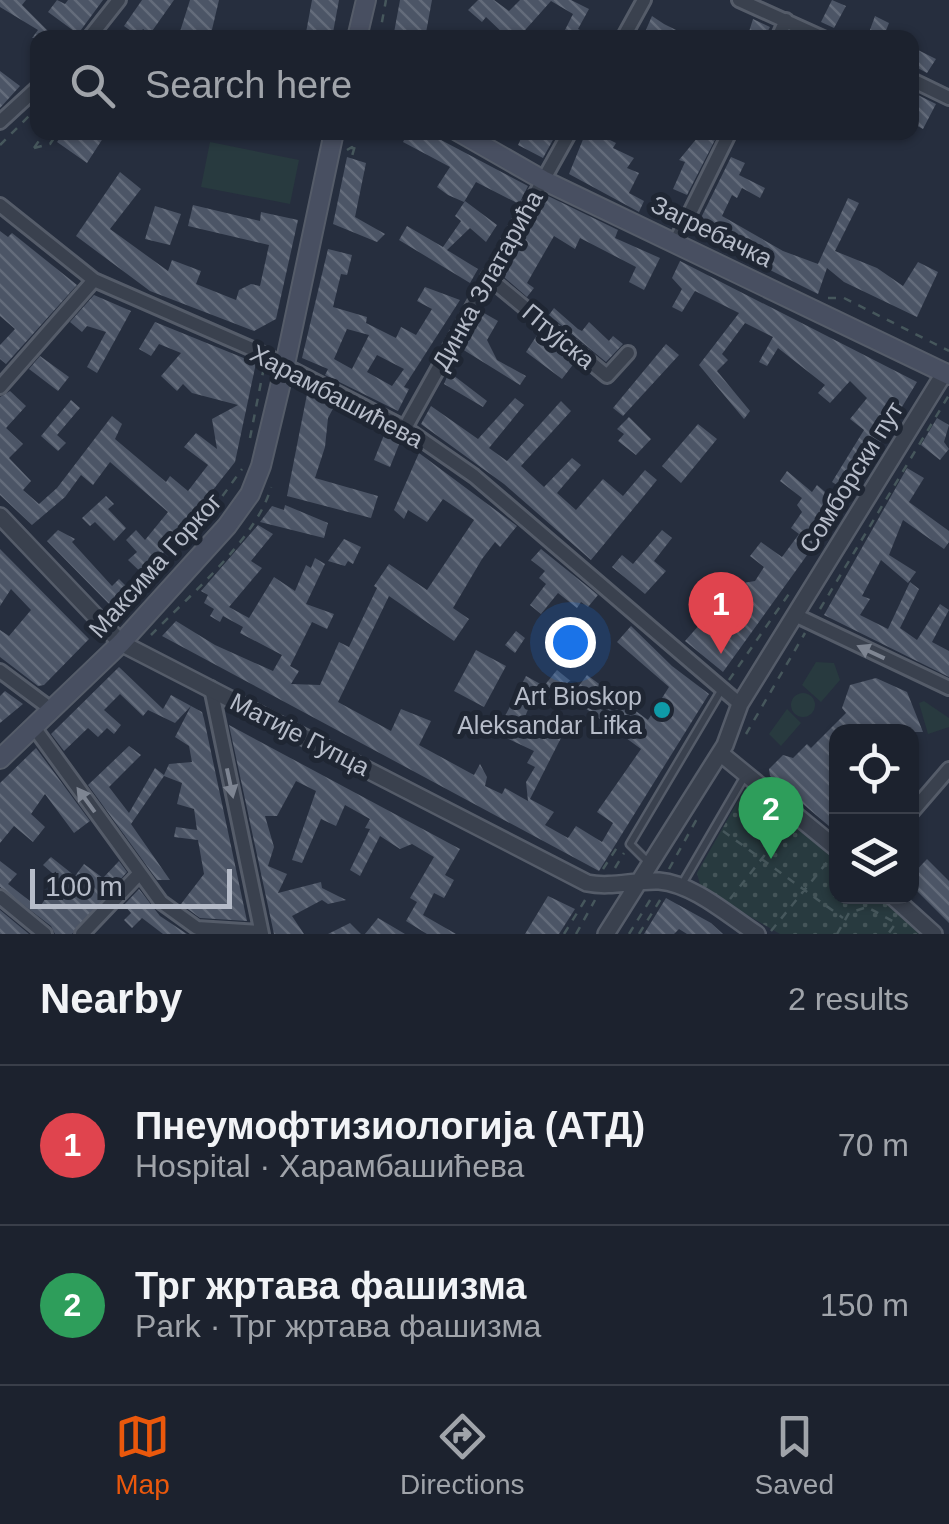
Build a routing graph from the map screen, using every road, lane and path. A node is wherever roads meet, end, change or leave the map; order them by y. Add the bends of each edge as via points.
1 (119, 0) edge
2 (366, 0) edge
3 (386, 0) edge
4 (644, 0) edge
5 (739, 0) edge
6 (786, 20) junction
7 (95, 30) edge
8 (359, 30) edge
9 (380, 30) edge
10 (627, 30) edge
11 (782, 30) edge
12 (806, 30) edge
13 (919, 83) edge
14 (30, 94) edge
15 (949, 98) edge
16 (30, 115) edge
17 (0, 122) edge
18 (40, 140) edge
19 (53, 140) edge
20 (332, 140) edge
21 (357, 140) edge
22 (473, 140) edge
23 (566, 140) edge
24 (726, 140) edge
25 (0, 145) edge
26 (352, 156) dead end
27 (543, 180) junction
28 (0, 205) edge
29 (676, 241) junction
30 (488, 277) junction
31 (94, 280) junction
32 (817, 298) dead end
33 (949, 351) edge
34 (628, 353) dead end
35 (266, 356) junction
36 (284, 368) junction
37 (948, 370) edge
38 (0, 387) edge
39 (949, 395) edge
40 (405, 428) junction
41 (249, 446) dead end
42 (246, 463) dead end
43 (0, 516) edge
44 (176, 559) dead end
45 (795, 615) junction
46 (810, 624) junction
47 (121, 643) junction
48 (0, 671) edge
49 (210, 688) junction
50 (949, 688) edge
51 (722, 689) junction
52 (740, 704) junction
53 (51, 709) junction
54 (33, 726) junction
55 (744, 738) dead end
56 (720, 752) junction
57 (0, 759) edge
58 (949, 769) edge
59 (747, 772) junction
60 (919, 804) edge
61 (705, 805) dead end
62 (791, 822) dead end
63 (721, 830) dead end
64 (829, 847) edge
65 (829, 860) edge
66 (762, 861) junction
67 (650, 864) junction
68 (139, 874) junction
69 (639, 881) junction
70 (661, 882) junction
71 (681, 886) junction
72 (806, 890) junction
73 (0, 897) edge
74 (901, 904) edge
75 (721, 910) junction
76 (843, 918) junction
77 (262, 933) edge
78 (45, 934) edge
79 (82, 934) edge
80 (606, 934) edge
81 (629, 934) edge
82 (757, 934) edge
83 (769, 934) edge
84 (837, 934) edge
85 (888, 934) edge
86 (934, 934) edge

1 - 7 street
2 - 8 main road
3 - 9 path
4 - 10 street
5 - 6 street
6 - 11 street
6 - 12 street
13 - 15 street
14 - 17 street
16 - 25 path
18 - 19 path via 34,148
20 - 36 main road, Максима Горког
21 - 26 path
22 - 27 main road, Загребачка
23 - 27 street, Динка Златарића
24 - 29 street
27 - 29 main road, Загребачка
27 - 30 street, Динка Златарића
28 - 31 street, Харамбашићева
29 - 37 main road, Загребачка
30 - 34 street, Птујска via 607,376
30 - 40 street, Динка Златарића
31 - 35 street, Харамбашићева
31 - 38 street
32 - 33 path via 844,298
35 - 36 street, Харамбашићева
35 - 41 path
36 - 40 street, Харамбашићева
36 - 47 main road, Максима Горког via 250,494
37 - 45 street, Сомборски пут
39 - 46 path
40 - 51 street, Харамбашићева via 474,476
42 - 44 path
43 - 47 street, Матије Гупца
45 - 46 street
45 - 52 street, Сомборски пут
50 -> 46 street
46 - 55 path
47 - 49 street, Матије Гупца
47 - 53 main road, Максима Горког
48 - 53 street
49 - 69 street, Матије Гупца via 586,882
49 -> 77 street
51 - 52 street, Харамбашићева
51 - 67 lane via 630,844
52 - 56 street, Сомборски пут
53 - 54 main road, Максима Горког
54 - 57 main road, Максима Горког
68 -> 54 street
56 - 59 street
56 - 67 street, Сомборски пут
58 - 60 street
59 - 64 street
59 - 71 lane
61 - 70 path
62 - 66 path
63 - 66 path
65 - 72 path
66 - 72 path
66 - 75 path
67 - 69 street, Сомборски пут
68 - 77 street via 161,902 197,928
68 - 79 street
69 - 70 street, Матије Гупца
69 - 80 street, Сомборски пут
70 - 71 street, Матије Гупца
70 - 81 path
71 - 75 street, Матије Гупца
72 - 76 path
72 - 83 path
73 - 78 street
74 - 86 street
75 - 82 street, Матије Гупца
76 - 84 path
76 - 85 path via 873,908 896,924

